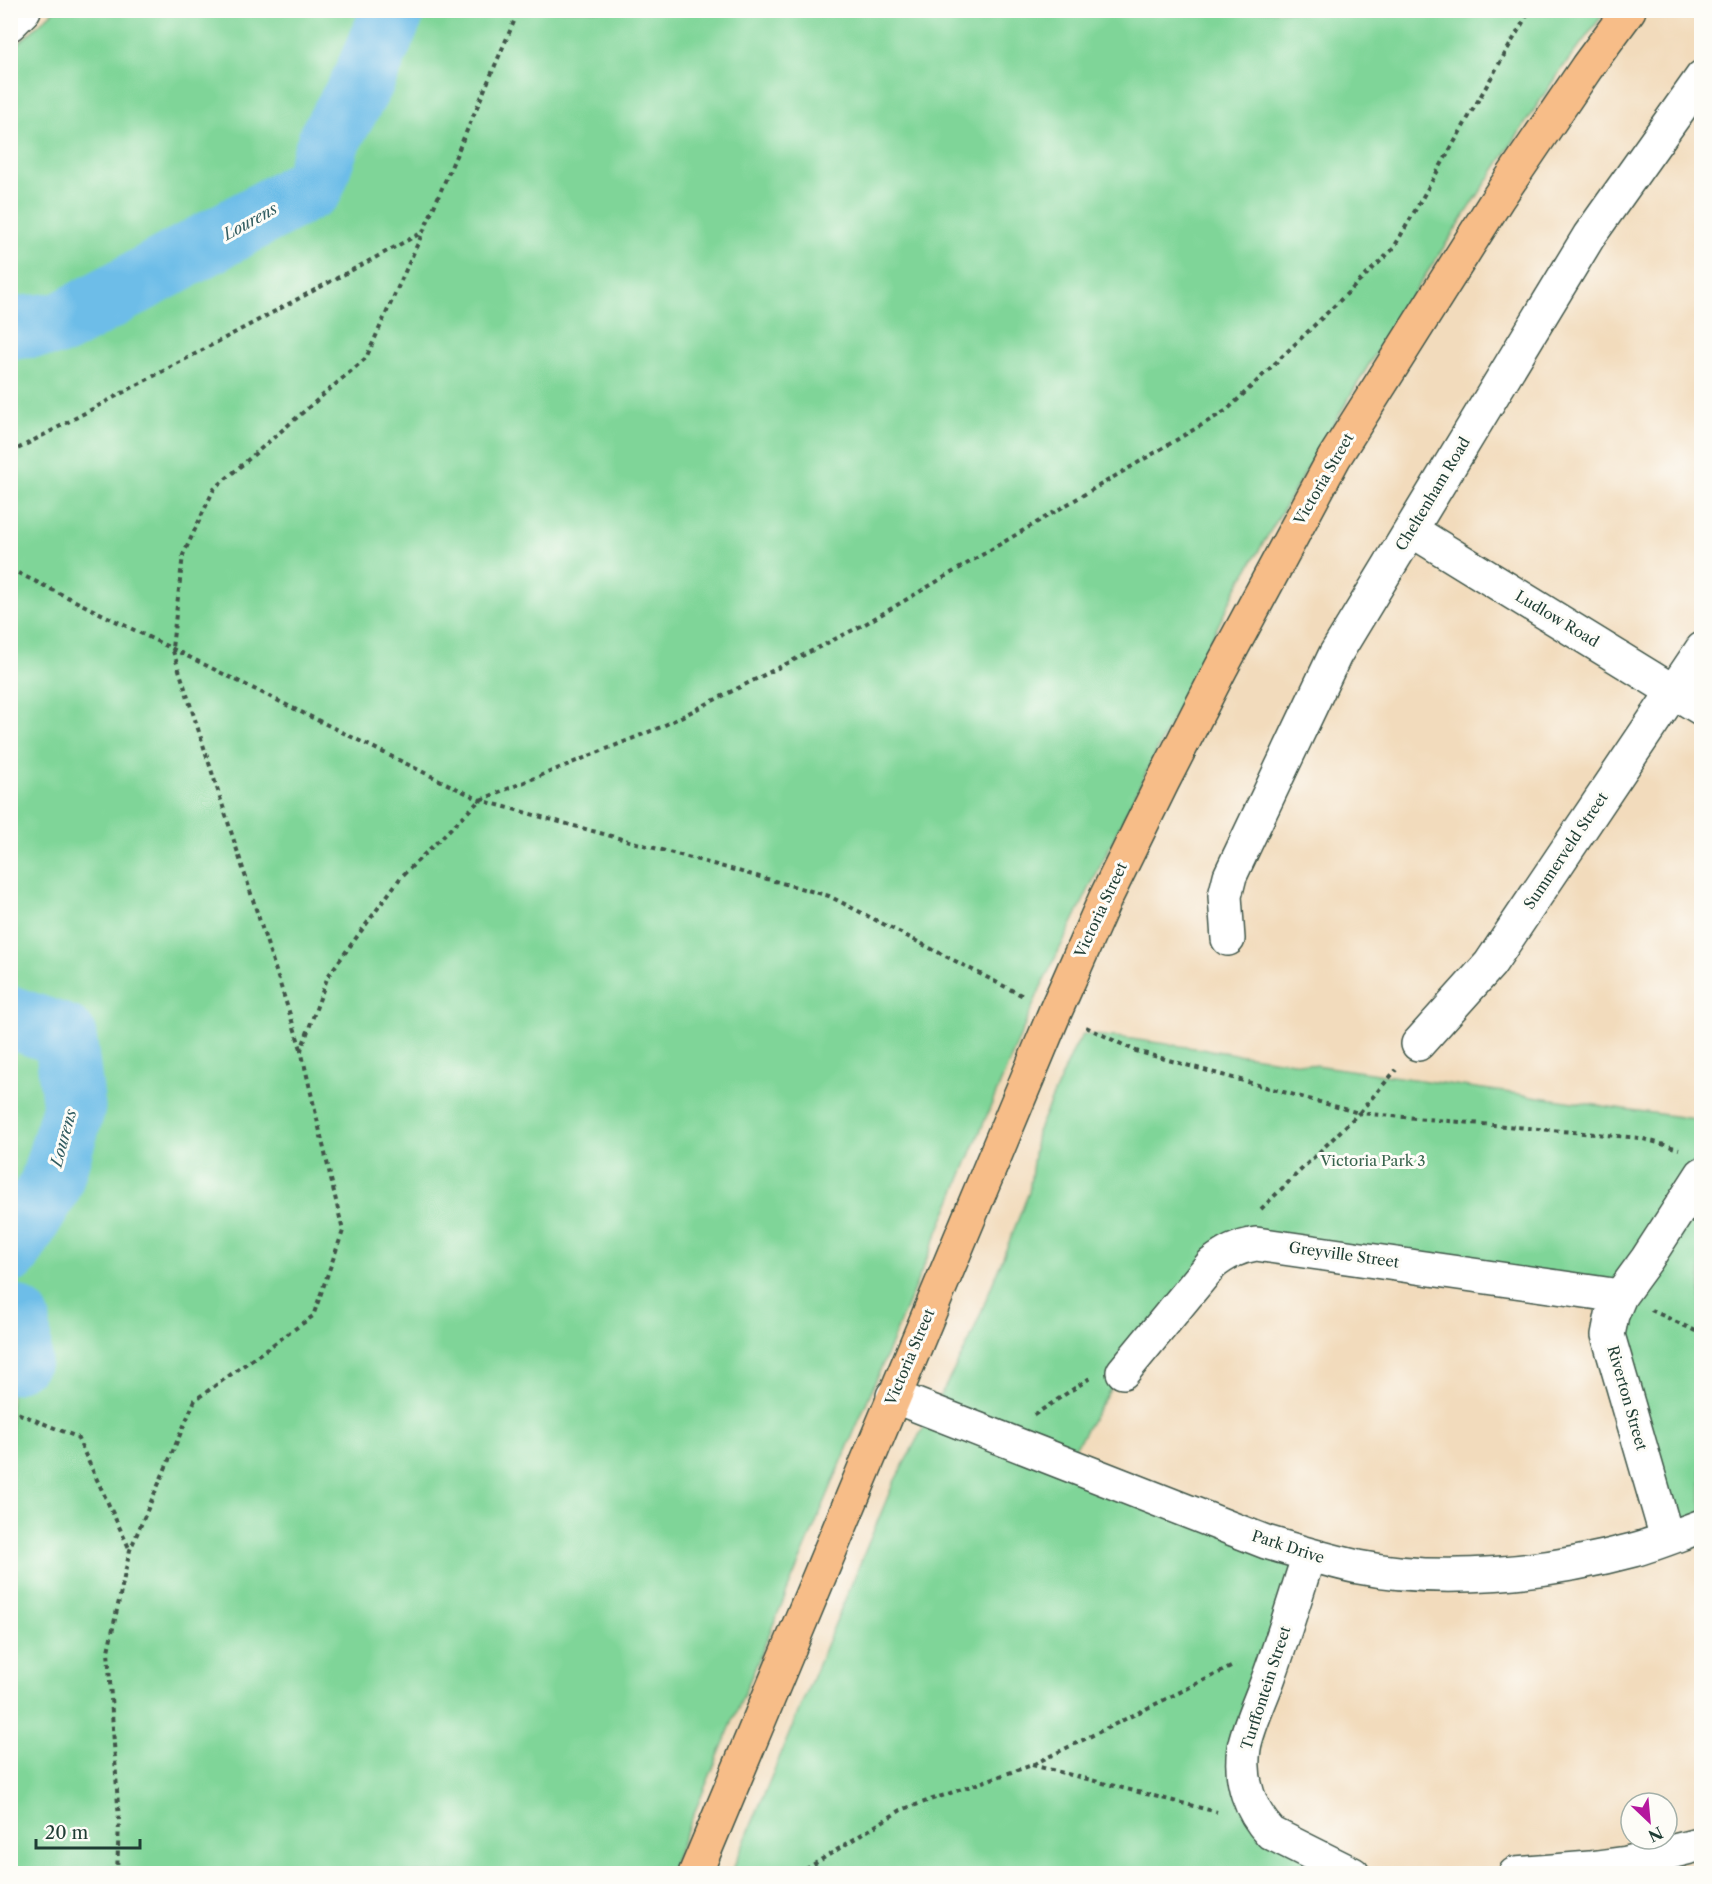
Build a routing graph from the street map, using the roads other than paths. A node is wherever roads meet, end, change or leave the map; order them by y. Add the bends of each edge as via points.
1 (24, 10) edge
2 (1629, 10) edge
3 (10, 24) edge
4 (1701, 77) edge
5 (1411, 530) junction
6 (1701, 649) edge
7 (1673, 690) junction
8 (1701, 709) edge
9 (1228, 939) dead end
10 (1418, 1044) road end
11 (1701, 1174) edge
12 (1620, 1296) junction
13 (1123, 1372) road end
14 (893, 1396) junction
15 (1701, 1526) edge
16 (1667, 1538) junction
17 (1309, 1555) junction
18 (1701, 1844) edge
19 (1590, 1871) edge
20 (695, 1874) edge
21 (1353, 1874) edge
22 (1515, 1874) edge

1 - 3 street
2 - 14 main road, Victoria Street via 1498,198 1334,458 1221,668 1106,899 1055,1012
4 - 5 street, Cheltenham Road via 1589,236
5 - 7 street, Ludlow Road
5 - 9 street, Cheltenham Road via 1335,656 1230,876 1225,896
6 - 7 street, Summerveld Street
7 - 8 street, Ludlow Road
7 - 10 street, Summerveld Street via 1490,964
11 - 12 street, Riverton Street
12 - 13 street, Greyville Street via 1256,1244 1240,1247 1212,1264
12 - 16 street, Riverton Street via 1608,1335
14 - 17 street, Park Drive via 1266,1542
14 - 20 main road, Victoria Street
15 - 16 street, Park Drive
16 - 17 street, Park Drive via 1591,1560 1462,1574 1412,1574
17 - 21 street, Turffontein Street via 1244,1747 1246,1790 1261,1823 1271,1833
18 - 19 street
19 - 22 street

